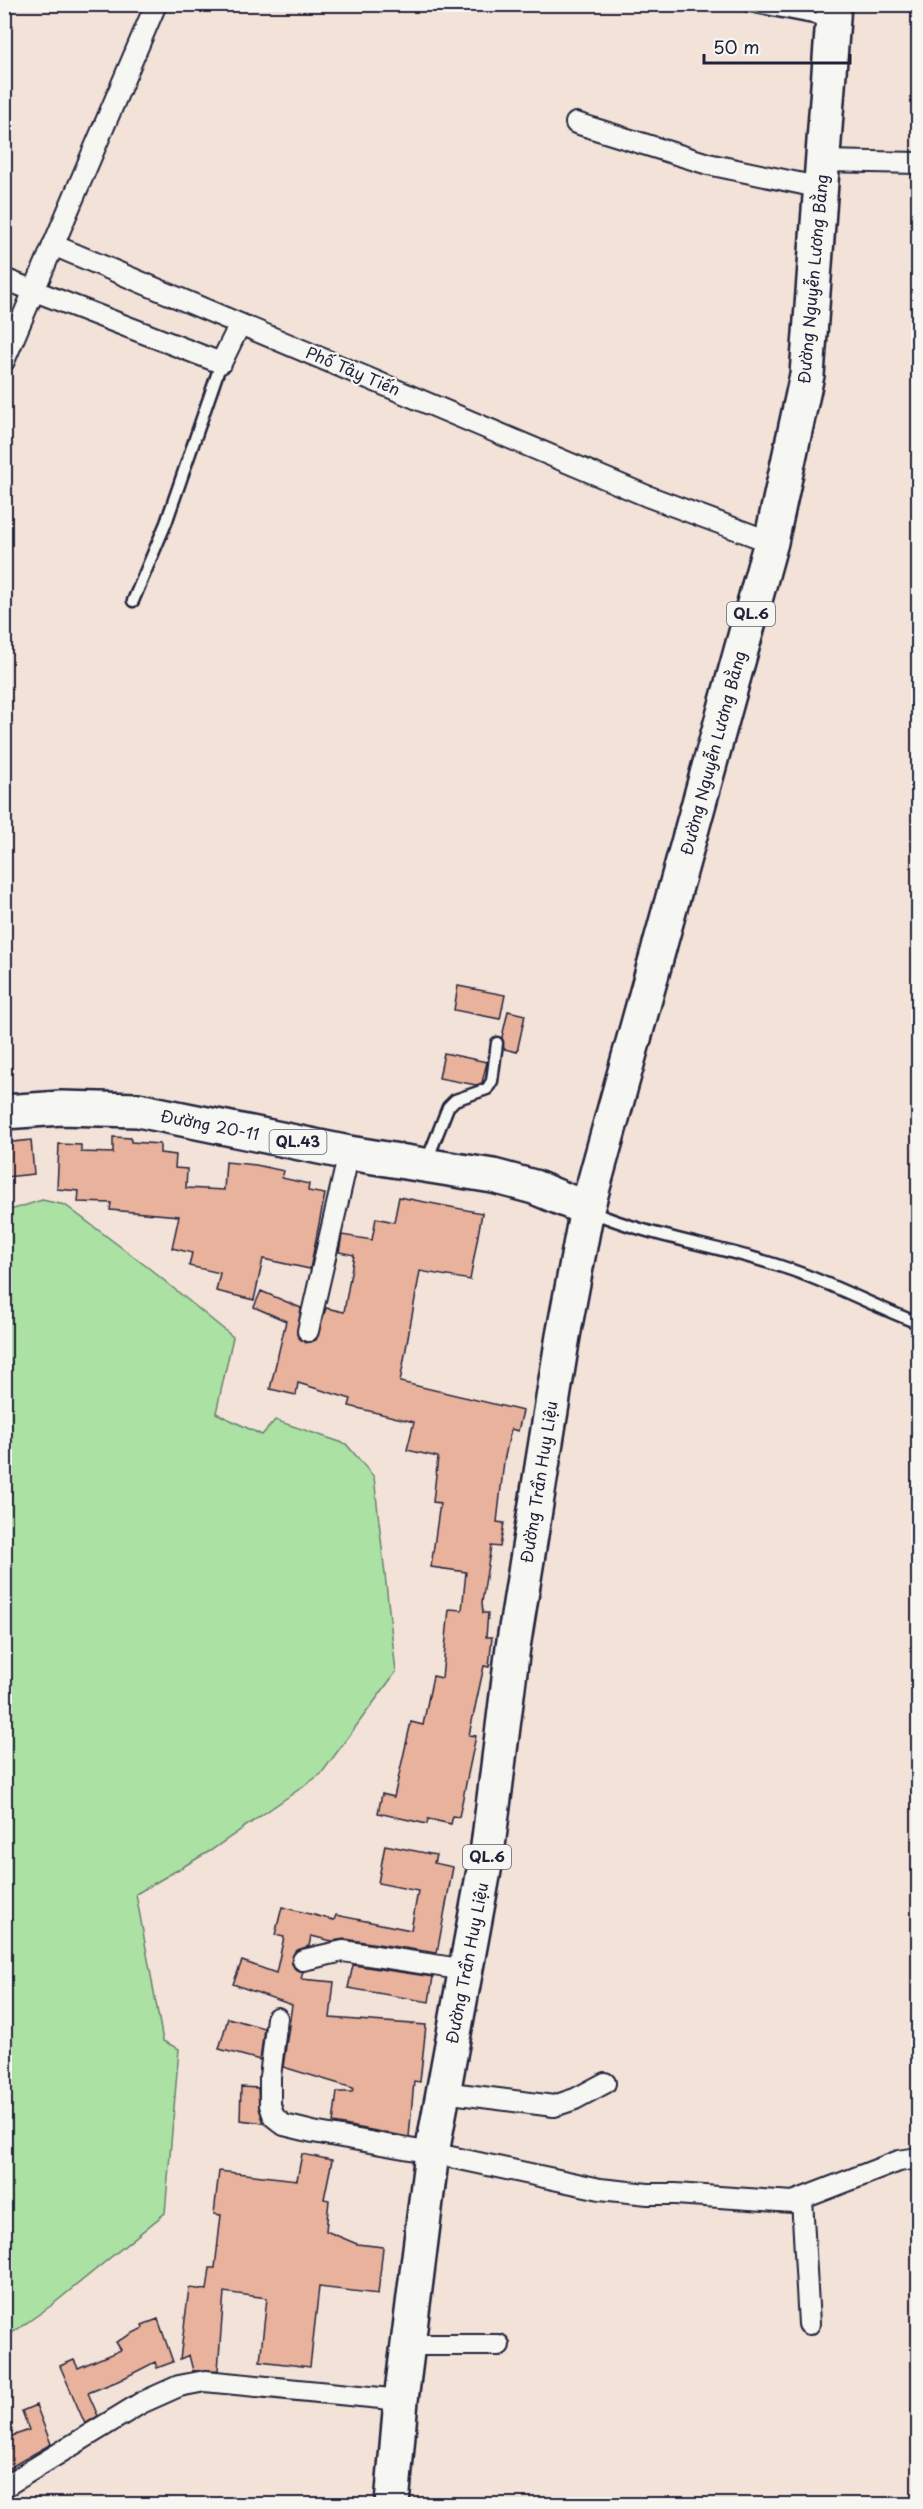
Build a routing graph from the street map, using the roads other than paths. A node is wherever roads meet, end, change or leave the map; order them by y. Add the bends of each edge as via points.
1 (156, 4) edge
2 (741, 4) edge
3 (834, 13) edge
4 (576, 123) dead end
5 (918, 163) edge
6 (823, 175) junction
7 (53, 244) junction
8 (4, 279) edge
9 (34, 291) junction
10 (240, 324) junction
11 (4, 361) edge
12 (221, 363) junction
13 (771, 542) junction
14 (133, 601) dead end
15 (497, 1043) dead end
16 (4, 1112) edge
17 (349, 1152) junction
18 (425, 1166) junction
19 (587, 1209) junction
20 (918, 1323) edge
21 (308, 1331) dead end
22 (303, 1960) dead end
23 (466, 1970) junction
24 (277, 2018) dead end
25 (605, 2083) dead end
26 (443, 2092) junction
27 (432, 2153) junction
28 (918, 2158) edge
29 (802, 2199) junction
30 (809, 2324) dead end
31 (407, 2345) junction
32 (499, 2345) dead end
33 (400, 2400) junction
34 (4, 2487) edge
35 (392, 2505) edge

1 - 7 street
2 - 3 lane
3 - 6 highway, Đường Nguyễn Lương Bằng / QL.6
4 - 6 street via 708,164
5 - 6 street
6 - 13 highway, Đường Nguyễn Lương Bằng / QL.6 via 807,375
7 - 9 street
7 - 10 street, Phố Tây Tiến
8 - 9 street
9 - 11 street
9 - 12 street
10 - 12 street
10 - 13 street, Phố Tây Tiến via 647,496
12 - 14 lane via 166,523
13 - 19 highway, Đường Nguyễn Lương Bằng / QL.6
15 - 18 lane via 492,1081 487,1089 455,1100 448,1107
16 - 17 highway, Đường 20-11 / QL.43 via 61,1108 138,1110
17 - 18 highway, Đường 20-11 / QL.43
17 - 21 street
18 - 19 highway, Đường 20-11 / QL.43 via 493,1176 534,1187
19 - 20 lane via 643,1231 800,1273
19 - 23 highway, Đường Trần Huy Liệu / QL.6 via 562,1336 513,1647 488,1854
22 - 23 street via 343,1951
23 - 26 highway, Đường Trần Huy Liệu / QL.6
24 - 27 street via 270,2077 274,2117 284,2125 313,2132
25 - 26 street via 554,2106
26 - 27 highway, Đường Trần Huy Liệu / QL.6
27 - 29 street via 600,2189 793,2202
27 - 31 highway, Đường Trần Huy Liệu / QL.6
28 - 29 street via 899,2161
29 - 30 street
31 - 32 street
31 - 33 highway, Đường Trần Huy Liệu / QL.6
33 - 34 street via 205,2381 178,2386 141,2403
33 - 35 highway, Đường Trần Huy Liệu / QL.6

